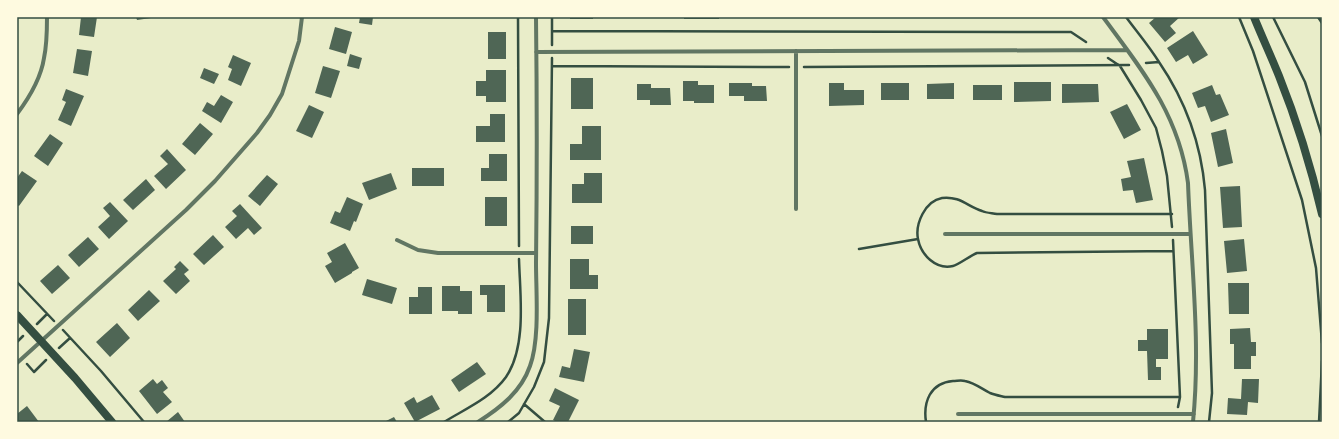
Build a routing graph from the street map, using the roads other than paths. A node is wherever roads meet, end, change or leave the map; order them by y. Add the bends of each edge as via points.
1 (47, 17) edge
2 (302, 17) edge
3 (536, 17) edge
4 (1103, 17) edge
5 (1254, 17) edge
6 (1127, 50) junction
7 (796, 51) junction
8 (536, 52) junction
9 (17, 114) edge
10 (796, 209) dead end
11 (1322, 214) edge
12 (945, 234) dead end
13 (1190, 234) junction
14 (397, 240) dead end
15 (536, 253) junction
16 (17, 315) edge
17 (42, 342) junction
18 (17, 364) edge
19 (958, 414) dead end
20 (1194, 414) junction
21 (112, 422) edge
22 (478, 422) edge
23 (1193, 422) edge

1 - 9 street via 41,69 32,91
2 - 17 street via 299,41 282,94 257,133 186,210
3 - 8 street
4 - 6 street
5 - 11 main road via 1292,109
6 - 7 street
6 - 13 street via 1153,87 1180,143 1188,183
7 - 8 street
7 - 10 street
8 - 15 street
12 - 13 street
13 - 20 street via 1196,333
14 - 15 street via 418,250 438,253
15 - 22 street via 535,339 530,366 510,399
16 - 17 main road
17 - 18 street
17 - 21 main road
19 - 20 street
20 - 23 street

